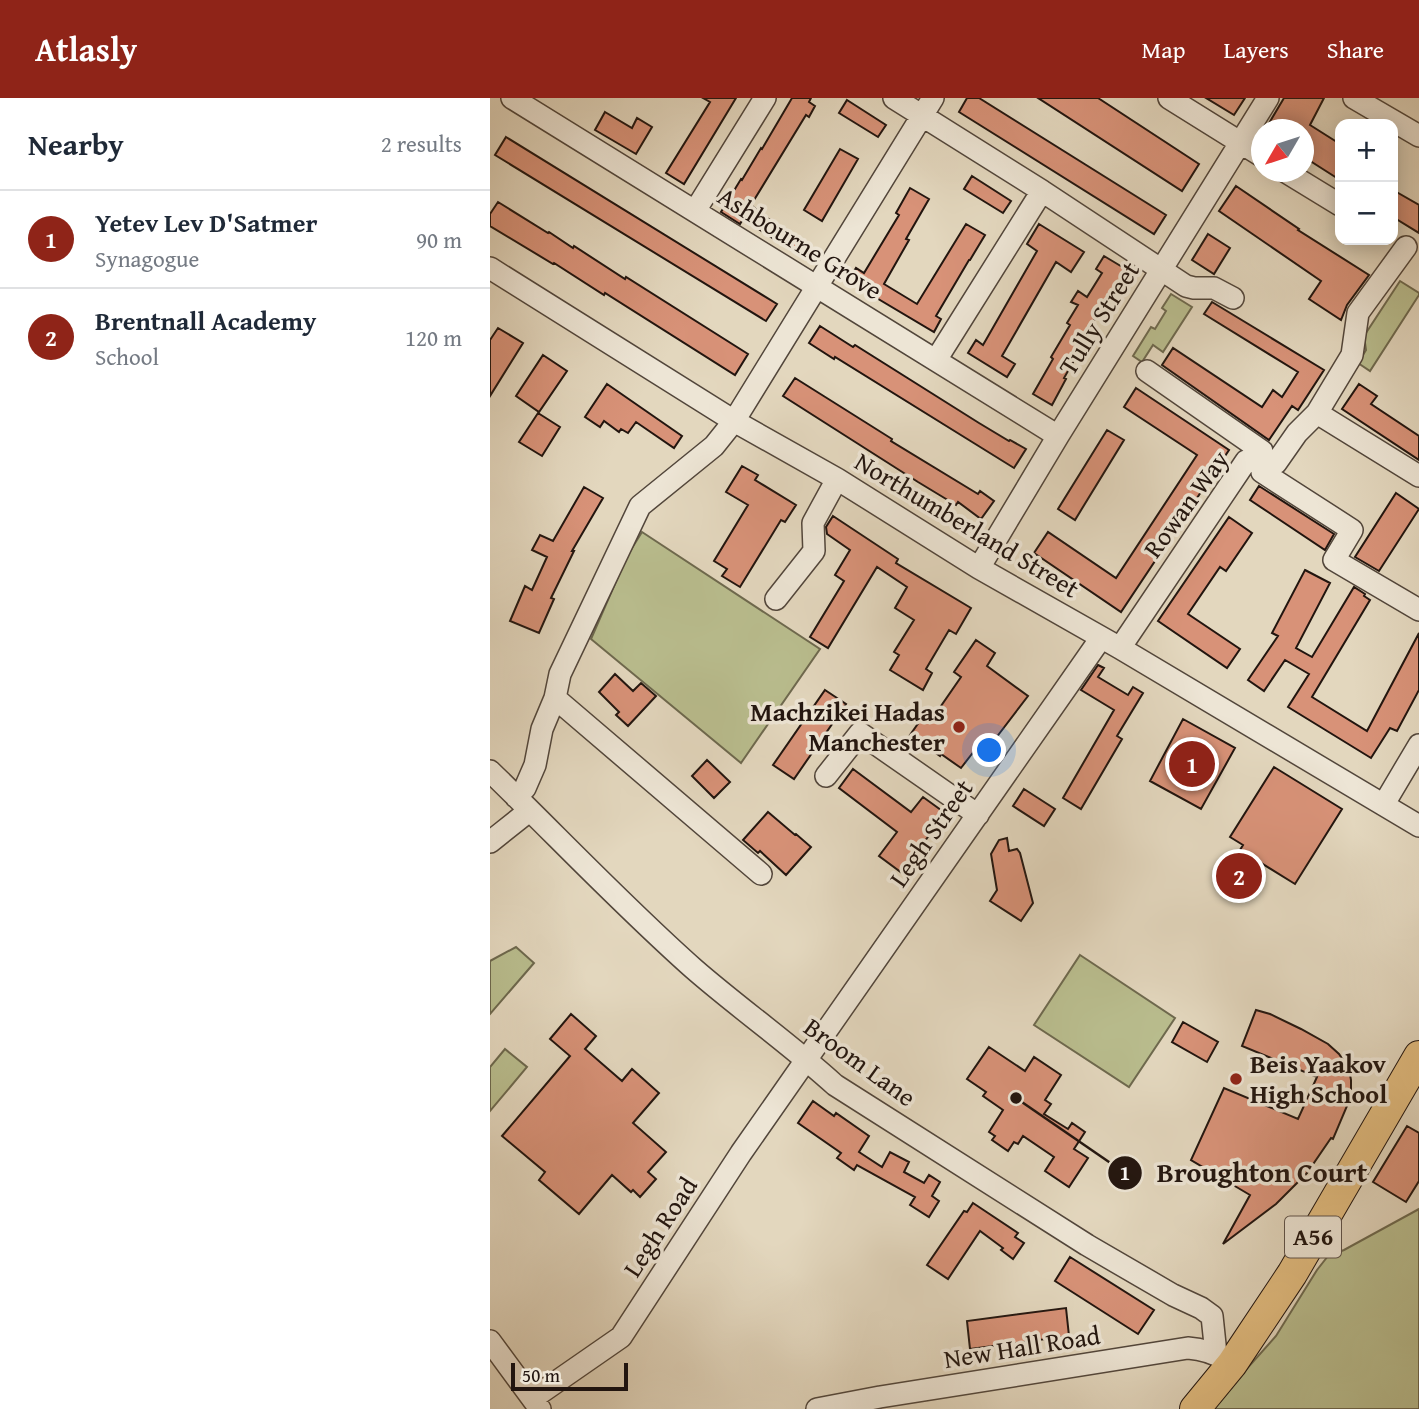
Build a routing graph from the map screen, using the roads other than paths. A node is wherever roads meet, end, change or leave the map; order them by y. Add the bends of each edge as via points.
1 (512, 98) edge
2 (765, 98) edge
3 (894, 98) edge
4 (1169, 98) edge
5 (1268, 98) edge
6 (1354, 98) edge
7 (927, 106) edge
8 (1419, 136) edge
9 (1240, 143) junction
10 (1251, 150) edge
11 (1302, 182) edge
12 (1042, 191) junction
13 (1335, 202) edge
14 (695, 211) junction
15 (1406, 247) edge
16 (490, 268) edge
17 (1162, 269) junction
18 (817, 287) junction
19 (1233, 298) dead end
20 (936, 360) junction
21 (1147, 370) dead end
22 (1317, 414) junction
23 (734, 421) junction
24 (1058, 436) junction
25 (1262, 462) junction
26 (1419, 476) edge
27 (837, 480) junction
28 (979, 568) junction
29 (775, 599) dead end
30 (1419, 610) edge
31 (1101, 638) junction
32 (1120, 648) junction
33 (555, 698) junction
34 (1419, 745) edge
35 (490, 771) edge
36 (826, 776) dead end
37 (523, 804) junction
38 (1384, 804) junction
39 (978, 815) junction
40 (1419, 826) edge
41 (490, 842) edge
42 (761, 874) dead end
43 (1419, 1056) edge
44 (806, 1059) junction
45 (490, 1341) edge
46 (1224, 1359) junction
47 (537, 1404) edge
48 (817, 1409) edge
49 (1195, 1409) edge

1 - 14 street, Ashbourne Grove
2 - 14 street
3 - 7 street
4 - 9 street
5 - 9 street, Tully Street
6 - 8 street
7 - 12 street
7 - 18 street
9 - 10 street
9 - 17 street, Tully Street
11 - 13 street
12 - 17 street
12 - 20 street
14 - 18 street, Ashbourne Grove
15 - 22 street via 1358,313 1352,355
16 - 23 street, Northumberland Street
17 - 19 street via 1186,286 1214,288
17 - 24 street, Tully Street
18 - 20 street, Ashbourne Grove
18 - 23 street
20 - 24 street, Ashbourne Grove
21 - 25 street via 1262,451
22 - 25 street, Rowan Way via 1276,463
22 - 26 street
23 - 27 street, Northumberland Street
23 - 33 street via 714,446 640,506 560,674
24 - 28 street, Tully Street
25 - 30 street via 1262,472 1352,530 1334,560
25 - 32 street, Rowan Way via 1247,461
27 - 28 street, Northumberland Street
27 - 29 street via 813,523 814,551
28 - 31 street, Northumberland Street
31 - 32 street, Northumberland Street
31 - 39 street, Legh Street
32 - 38 street, Northumberland Street
33 - 37 street
33 - 42 street
34 - 38 street
35 - 37 street, Broom Lane
36 - 39 street via 860,733
37 - 41 street
37 - 44 street, Broom Lane via 647,926
38 - 40 street, Northumberland Street
39 - 44 street, Legh Street
43 - 46 highway, A56 via 1292,1274
44 - 46 street, Broom Lane via 835,1085 1087,1245 1201,1308 1212,1316
44 - 47 street, Legh Road via 621,1337
45 - 47 street
46 - 48 street, New Hall Road via 1188,1349
46 - 49 highway, A56

